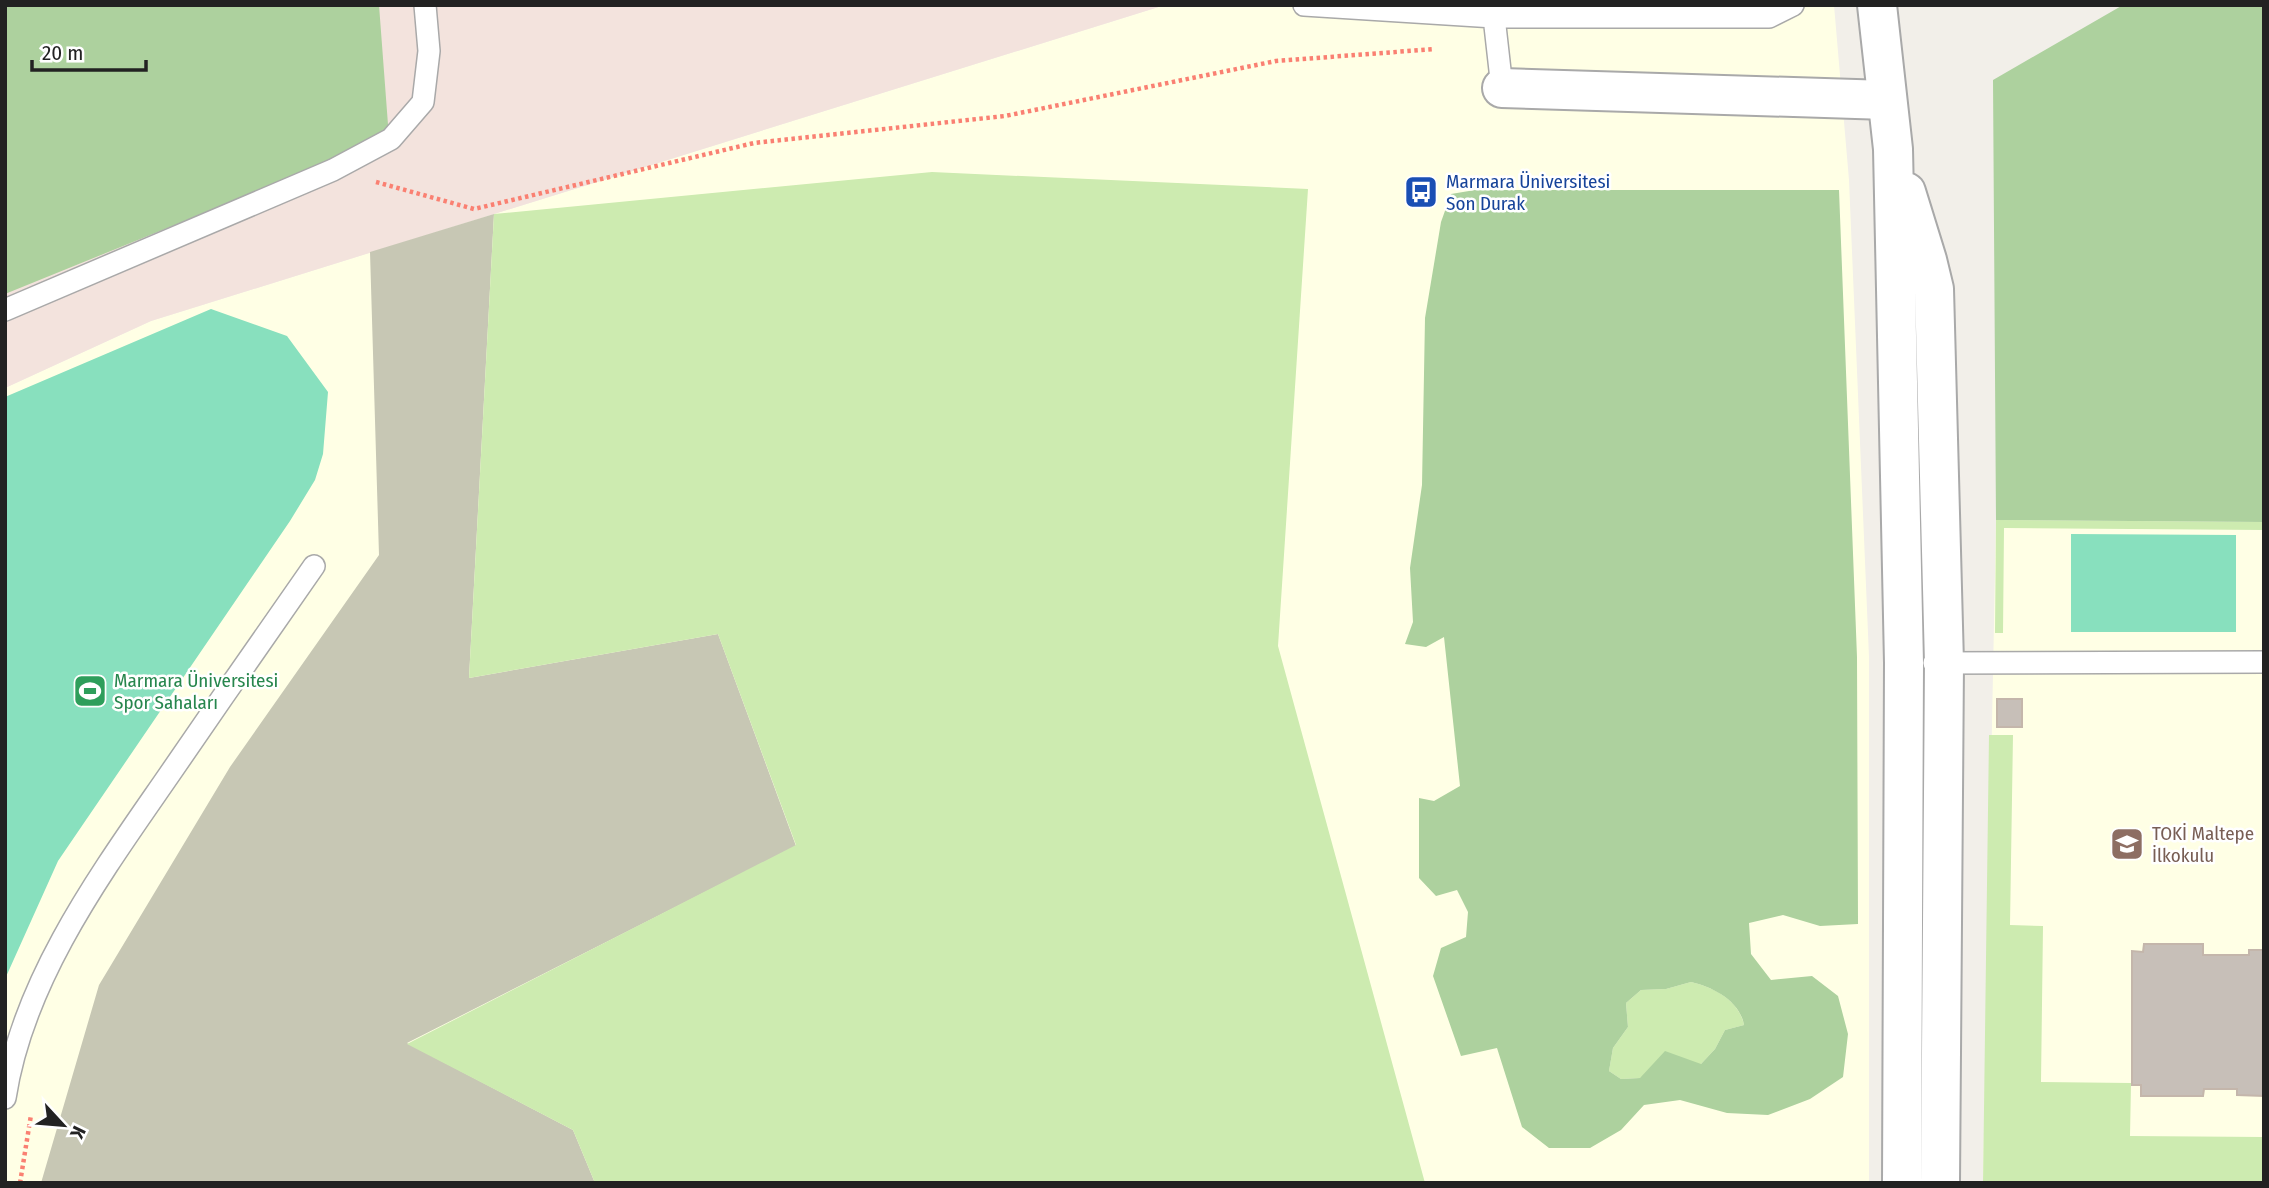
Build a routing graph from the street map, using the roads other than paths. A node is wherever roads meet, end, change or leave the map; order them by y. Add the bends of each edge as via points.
1 (425, 5) edge
2 (1304, 5) edge
3 (1793, 5) edge
4 (1877, 5) edge
5 (1494, 17) junction
6 (1502, 88) joint
7 (1887, 100) junction
8 (1892, 149) junction
9 (5, 310) edge
10 (314, 566) dead end
11 (2264, 662) edge
12 (1904, 663) junction
13 (1944, 663) junction
14 (5, 1098) edge
15 (1902, 1183) edge
16 (1941, 1183) edge

1 - 9 lane via 429,51 423,102 391,139 333,170
2 - 5 lane
3 - 5 lane via 1769,17
4 - 7 street
5 - 6 lane
6 - 7 street
7 - 8 street
8 - 12 street
8 - 13 street via 1934,289
10 - 14 lane via 94,884 37,992 9,1071
11 - 13 lane
12 - 13 lane
12 - 15 street
13 - 16 street

